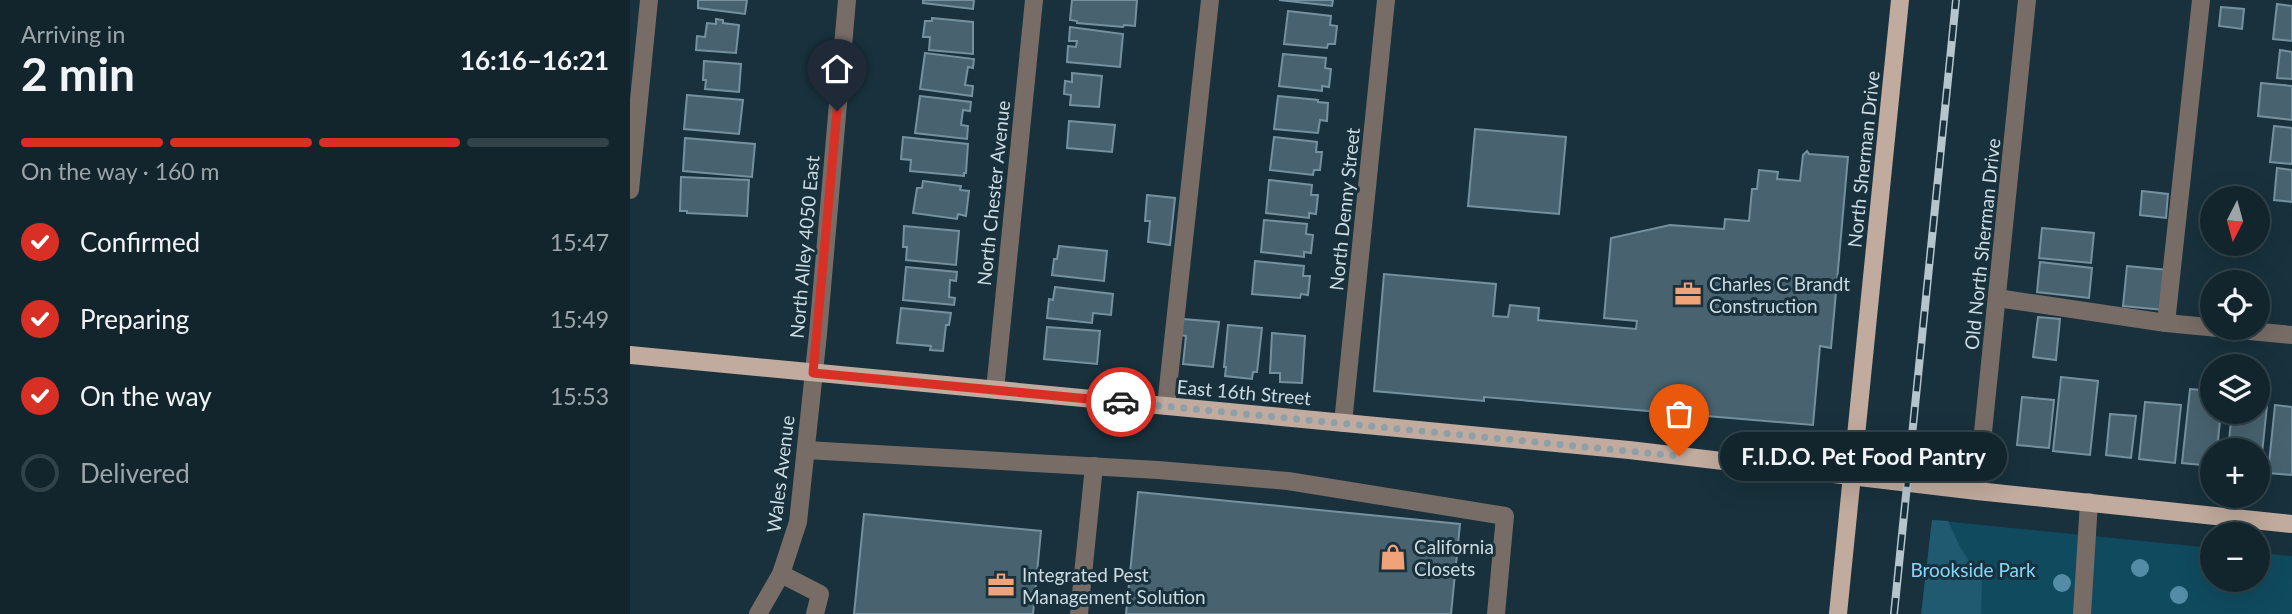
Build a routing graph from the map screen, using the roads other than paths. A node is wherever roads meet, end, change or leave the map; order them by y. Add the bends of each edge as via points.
1 (649, 0) edge
2 (847, 0) edge
3 (1034, 0) edge
4 (1210, 0) edge
5 (1386, 0) edge
6 (1900, 0) edge
7 (2027, 0) edge
8 (2201, 0) edge
9 (630, 190) edge
10 (1997, 299) junction
11 (2166, 323) junction
12 (2292, 335) edge
13 (630, 355) edge
14 (813, 373) junction
15 (995, 390) junction
16 (1166, 406) junction
17 (1343, 423) junction
18 (806, 450) junction
19 (1094, 466) junction
20 (1853, 476) junction
21 (1978, 491) junction
22 (2089, 502) junction
23 (2292, 524) edge
24 (781, 574) junction
25 (758, 614) edge
26 (815, 614) edge
27 (1079, 614) edge
28 (1496, 614) edge
29 (1838, 614) edge
30 (2082, 614) edge

1 - 9 street
2 - 14 street, North Alley 4050 East
3 - 15 street, North Chester Avenue
4 - 16 street
5 - 17 street, North Denny Street
6 - 20 main road, North Sherman Drive
7 - 10 street, Old North Sherman Drive
8 - 11 street
10 - 11 street
10 - 21 street, Old North Sherman Drive
11 - 12 street
13 - 14 main road, East 16th Street
14 - 15 main road, East 16th Street
14 - 18 street, Wales Avenue
15 - 16 main road, East 16th Street
16 - 17 main road, East 16th Street
17 - 20 main road, East 16th Street
18 - 19 street
18 - 24 street, Wales Avenue via 798,522
19 - 27 street
19 - 28 street via 1287,481 1505,516
20 - 21 main road, East 16th Street
20 - 29 main road, North Sherman Drive
21 - 22 main road, East 16th Street
22 - 23 main road, East 16th Street
22 - 30 street
24 - 25 street, Wales Avenue
24 - 26 street via 820,594

